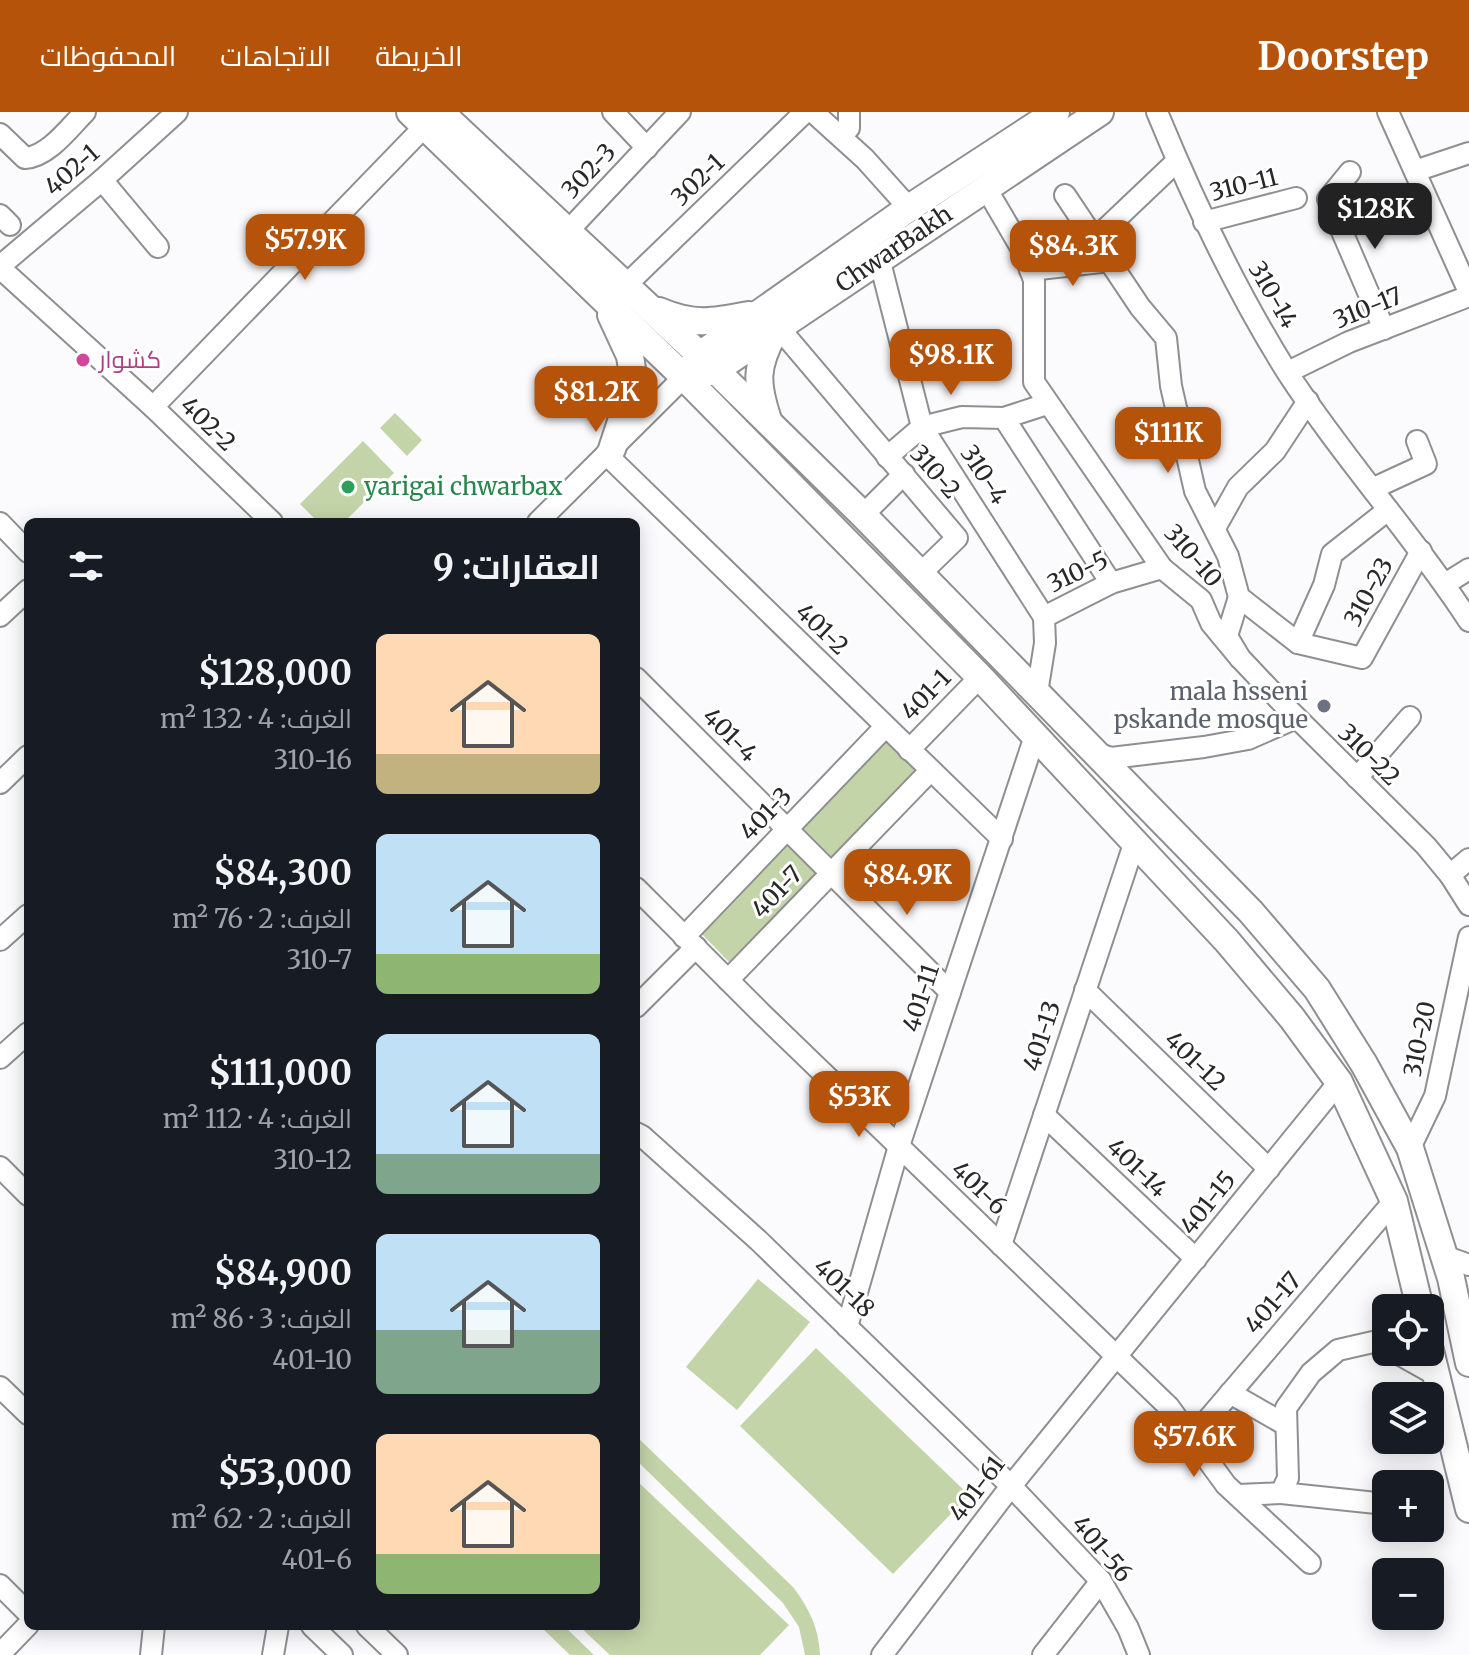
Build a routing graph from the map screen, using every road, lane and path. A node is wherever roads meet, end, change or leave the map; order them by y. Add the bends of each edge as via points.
1 (85, 112) edge
2 (177, 112) edge
3 (613, 112) edge
4 (680, 112) edge
5 (805, 112) edge
6 (813, 112) edge
7 (849, 112) edge
8 (1055, 112) edge
9 (1100, 112) edge
10 (1157, 112) edge
11 (1388, 112) edge
12 (435, 116) edge
13 (0, 134) edge
14 (841, 136) junction
15 (647, 148) junction
16 (1466, 158) edge
17 (1177, 161) junction
18 (1415, 171) junction
19 (1350, 172) dead end
20 (102, 180) junction
21 (986, 188) junction
22 (1065, 195) dead end
23 (1296, 198) dead end
24 (909, 208) junction
25 (1204, 222) junction
26 (568, 231) junction
27 (1095, 239) junction
28 (158, 247) dead end
29 (879, 258) junction
30 (1110, 261) junction
31 (0, 267) edge
32 (1030, 270) junction
33 (626, 285) junction
34 (1469, 294) edge
35 (602, 298) junction
36 (649, 306) junction
37 (772, 323) junction
38 (1384, 329) junction
39 (707, 363) junction
40 (1288, 372) junction
41 (684, 377) junction
42 (1308, 401) junction
43 (1047, 404) junction
44 (153, 407) junction
45 (1004, 418) junction
46 (769, 424) junction
47 (922, 427) junction
48 (1417, 441) dead end
49 (609, 452) junction
50 (887, 457) junction
51 (904, 474) junction
52 (1374, 488) junction
53 (1388, 510) junction
54 (863, 515) junction
55 (268, 518) edge
56 (542, 518) edge
57 (0, 523) edge
58 (1215, 528) junction
59 (24, 548) edge
60 (1421, 551) junction
61 (1162, 568) junction
62 (1469, 569) edge
63 (920, 574) junction
64 (1111, 583) junction
65 (1445, 584) junction
66 (24, 594) edge
67 (1239, 597) junction
68 (0, 616) edge
69 (1044, 617) junction
70 (1469, 621) edge
71 (1298, 643) junction
72 (1240, 658) junction
73 (980, 677) junction
74 (640, 682) edge
75 (1037, 693) junction
76 (1410, 717) dead end
77 (1296, 718) junction
78 (885, 727) junction
79 (1036, 733) junction
80 (909, 750) junction
81 (1093, 752) junction
82 (24, 760) edge
83 (930, 771) junction
84 (1357, 778) junction
85 (0, 783) edge
86 (788, 829) junction
87 (1002, 839) junction
88 (1134, 844) junction
89 (1469, 859) edge
90 (832, 873) junction
91 (1450, 875) junction
92 (640, 892) edge
93 (1469, 905) edge
94 (24, 919) edge
95 (1469, 937) edge
96 (0, 940) edge
97 (690, 942) junction
98 (728, 980) junction
99 (1085, 990) junction
100 (950, 992) junction
101 (640, 1002) edge
102 (24, 1037) edge
103 (1, 1057) edge
104 (1339, 1082) junction
105 (1044, 1115) junction
106 (640, 1135) edge
107 (899, 1146) junction
108 (1410, 1148) junction
109 (0, 1167) edge
110 (1269, 1169) junction
111 (24, 1191) edge
112 (1394, 1201) junction
113 (1001, 1245) junction
114 (1444, 1256) junction
115 (1196, 1259) junction
116 (1469, 1265) edge
117 (1417, 1294) edge
118 (847, 1327) junction
119 (1372, 1342) edge
120 (1116, 1356) junction
121 (1469, 1363) edge
122 (1434, 1366) edge
123 (0, 1387) edge
124 (1230, 1393) junction
125 (24, 1410) edge
126 (1286, 1425) junction
127 (1192, 1438) junction
128 (1011, 1486) junction
129 (1281, 1493) junction
130 (1238, 1495) junction
131 (1372, 1503) edge
132 (1469, 1509) edge
133 (1310, 1563) dead end
134 (1101, 1581) junction
135 (0, 1585) edge
136 (24, 1609) edge
137 (24, 1629) edge
138 (154, 1630) edge
139 (277, 1630) edge
140 (316, 1630) edge
141 (371, 1630) edge
142 (0, 1654) edge
143 (151, 1655) edge
144 (273, 1655) edge
145 (342, 1655) edge
146 (397, 1655) edge
147 (882, 1655) edge
148 (1043, 1655) edge
149 (1139, 1655) edge

1 - 13 street via 34,158 25,158
2 - 20 street, 402-1
3 - 15 street
4 - 15 street, 302-3
5 - 33 street, 302-1
6 - 14 street
7 - 14 street via 849,128
8 - 24 main road
9 - 21 main road, ChwarBakh
10 - 17 street, 310-14
11 - 18 street
12 - 26 main road
12 - 35 main road
12 - 44 street
14 - 24 street
15 - 26 street, 302-3
16 - 18 street
17 - 25 street, 310-14
17 - 27 street
18 - 34 street
19 - 38 street via 1328,199
20 - 28 street
20 - 31 street, 402-1
21 - 29 main road, ChwarBakh
21 - 32 street, 310-10
22 - 27 street
23 - 25 street, 310-11
24 - 37 main road
25 - 40 street, 310-14
26 - 33 main road
27 - 30 street
29 - 37 main road, ChwarBakh
29 - 47 street, 310-4
30 - 32 street
30 - 58 street via 1166,338 1191,477
31 - 44 street, 402-2
32 - 43 street, 310-10 via 1034,382
33 - 36 main road
34 - 38 street, 310-17
35 - 41 main road
35 - 49 main road via 630,356 634,382
36 - 37 main road via 686,322
36 - 39 main road
37 - 39 main road
37 - 46 main road via 758,370 758,391
37 - 50 street, 310-2
38 - 40 street, 310-17
39 - 41 main road
39 - 46 main road
40 - 42 street, 310-14
41 - 49 street
41 - 73 main road
42 - 52 street, 310-14
42 - 58 street via 1275,451 1238,487
43 - 45 street
43 - 61 street, 310-10
44 - 55 street, 402-2
45 - 47 street via 962,417
45 - 64 street
46 - 54 main road
47 - 50 street
47 - 69 street, 310-4
48 - 52 street via 1426,464
49 - 56 street
49 - 78 street, 401-2
50 - 51 street, 310-2
51 - 54 street
51 - 63 street, 310-2 via 957,538
52 - 53 street, 310-14
53 - 60 street, 310-14
53 - 71 street via 1332,554
54 - 63 main road
57 - 59 street
58 - 67 street
60 - 65 street, 310-14
60 - 71 street, 310-23 via 1362,658
61 - 64 street, 310-5
61 - 72 street, 310-10 via 1201,600 1211,623
62 - 65 street
63 - 75 main road
64 - 69 street, 310-5
65 - 70 street, 310-14
66 - 68 street
67 - 71 street
67 - 72 street, 310-22 via 1227,636
69 - 75 street, 310-5
72 - 77 street, 310-22
73 - 79 main road
73 - 80 street, 401-1
74 - 86 street, 401-4
75 - 81 main road
76 - 84 street
77 - 81 street via 1248,739 1204,747 1111,758
77 - 84 street, 310-22
78 - 80 street, 401-2
78 - 86 street, 401-3
79 - 87 street, 401-11
79 - 88 main road
80 - 83 street, 401-2
81 - 108 main road via 1251,912 1317,989
82 - 85 street
83 - 87 street, 401-2
83 - 90 street, 401-7
84 - 91 street, 310-22
86 - 90 street, 401-4
86 - 97 street, 401-3
87 - 100 street, 401-11
88 - 99 street, 401-13
88 - 104 main road via 1227,941
89 - 91 street
90 - 98 street, 401-7
90 - 100 street, 401-4
91 - 93 street, 310-22
92 - 97 street, 401-6
94 - 96 street
95 - 108 street, 310-20 via 1435,1096
97 - 98 street, 401-6
97 - 101 street, 401-3
98 - 107 street, 401-6
99 - 105 street, 401-13
99 - 110 street, 401-12
100 - 107 street, 401-11
102 - 103 street
104 - 110 street, 401-15
104 - 112 main road
105 - 113 street, 401-13
105 - 115 street, 401-14
106 - 118 street, 401-18
107 - 113 street, 401-6
107 - 118 street, 401-11
108 - 114 main road
109 - 111 street
110 - 115 street, 401-15
112 - 117 main road
112 - 124 street, 401-17
113 - 120 street, 401-6
114 - 116 street
114 - 121 main road
115 - 120 street, 401-15
118 - 128 street, 401-18
119 - 126 street via 1338,1350 1311,1373 1286,1408
120 - 127 street, 401-6 via 1169,1407
120 - 128 street, 401-61
122 - 132 main road
123 - 125 street
124 - 126 street
124 - 127 street, 401-17
126 - 129 street via 1288,1478
127 - 130 street
128 - 134 street, 401-56
128 - 147 street, 401-61
129 - 130 street
129 - 131 street
130 - 133 street
134 - 148 street
134 - 149 street, 401-56
135 - 136 street
137 - 142 street
138 - 143 street
139 - 144 street
140 - 145 street
141 - 146 street

